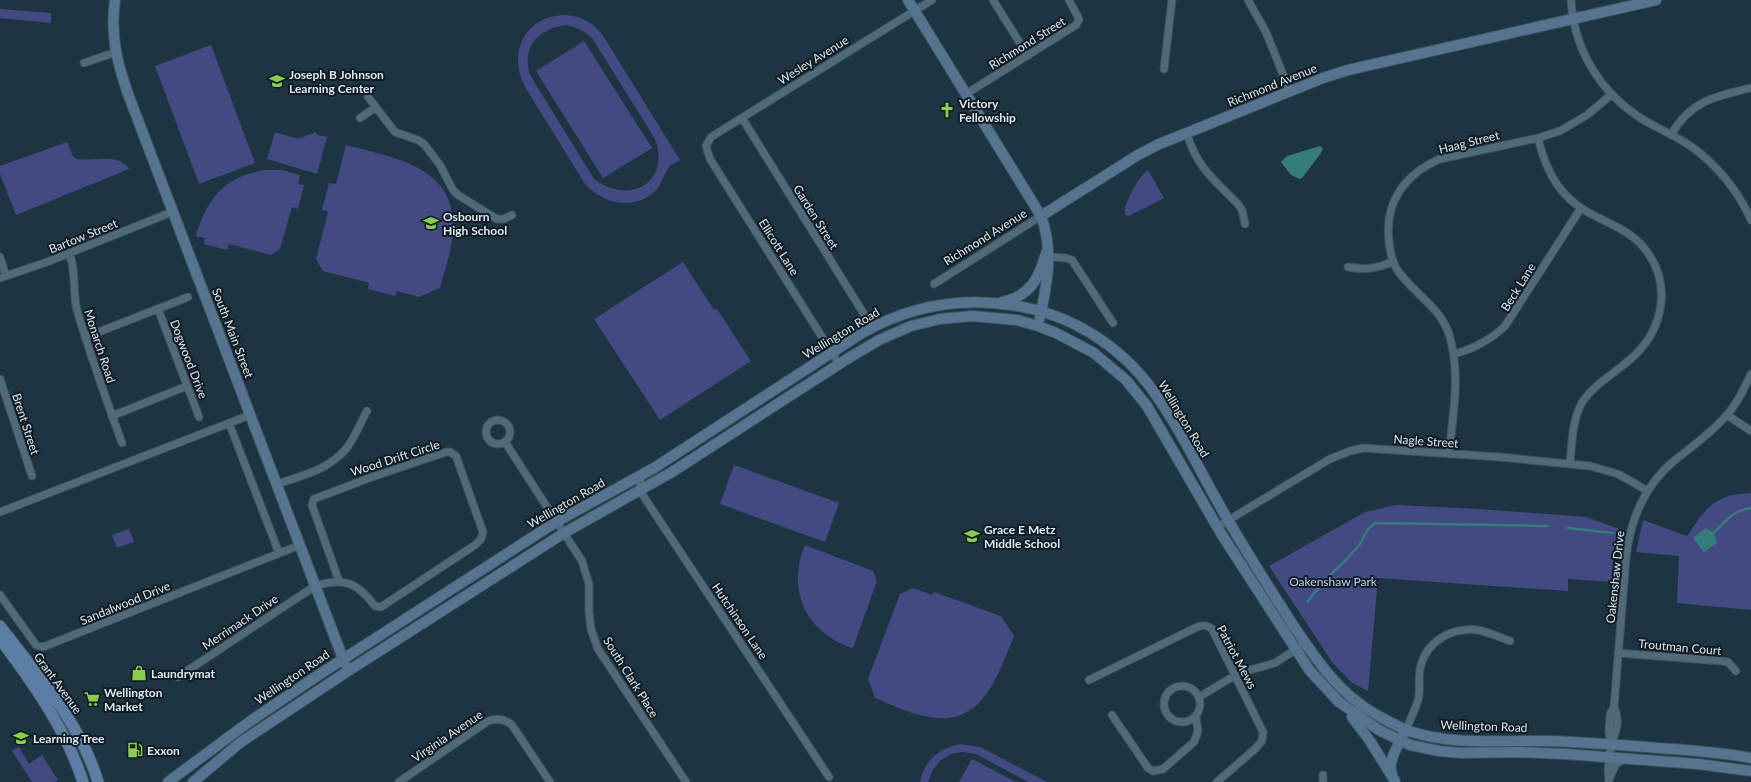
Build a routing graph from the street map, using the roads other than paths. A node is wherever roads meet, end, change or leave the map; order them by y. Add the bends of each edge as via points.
1 (115, 0) edge
2 (908, 0) edge
3 (932, 0) edge
4 (993, 0) edge
5 (1069, 0) edge
6 (1172, 0) edge
7 (1248, 0) edge
8 (1572, 0) edge
9 (1656, 0) edge
10 (914, 10) junction
11 (1574, 18) junction
12 (116, 52) junction
13 (1028, 56) junction
14 (84, 63) dead end
15 (1164, 69) dead end
16 (1751, 88) edge
17 (1290, 92) junction
18 (966, 94) junction
19 (1611, 95) junction
20 (368, 97) dead end
21 (376, 107) junction
22 (360, 118) dead end
23 (742, 118) junction
24 (1187, 133) junction
25 (1671, 135) junction
26 (1538, 138) junction
27 (708, 141) joint
28 (1581, 208) junction
29 (172, 212) junction
30 (512, 215) dead end
31 (1041, 216) junction
32 (1750, 218) edge
33 (1245, 224) dead end
34 (1048, 246) junction
35 (69, 254) junction
36 (1049, 256) junction
37 (0, 257) edge
38 (1393, 261) junction
39 (1348, 267) dead end
40 (3, 277) edge
41 (934, 284) dead end
42 (188, 297) dead end
43 (997, 303) junction
44 (158, 309) junction
45 (1041, 312) junction
46 (1113, 323) dead end
47 (1038, 326) junction
48 (872, 327) junction
49 (86, 337) junction
50 (832, 353) junction
51 (1454, 354) junction
52 (839, 364) junction
53 (1751, 374) edge
54 (0, 379) edge
55 (187, 386) junction
56 (367, 410) dead end
57 (250, 415) junction
58 (1727, 415) junction
59 (112, 416) junction
60 (199, 417) dead end
61 (229, 423) junction
62 (1751, 430) edge
63 (504, 442) dead end
64 (122, 443) dead end
65 (1449, 454) junction
66 (1570, 463) junction
67 (32, 476) dead end
68 (641, 476) junction
69 (277, 484) junction
70 (640, 491) junction
71 (1648, 491) junction
72 (0, 512) edge
73 (1228, 521) junction
74 (556, 522) junction
75 (1218, 527) junction
76 (564, 532) junction
77 (300, 545) junction
78 (279, 553) junction
79 (339, 581) junction
80 (315, 586) junction
81 (0, 595) edge
82 (1, 632) edge
83 (1510, 641) dead end
84 (1306, 644) junction
85 (1296, 650) junction
86 (1618, 653) junction
87 (343, 659) junction
88 (348, 671) junction
89 (1736, 671) dead end
90 (1236, 675) junction
91 (178, 677) dead end
92 (1089, 680) dead end
93 (1200, 697) junction
94 (48, 698) junction
95 (1341, 704) junction
96 (1112, 715) dead end
97 (1196, 717) junction
98 (1406, 730) junction
99 (1401, 741) junction
100 (1611, 744) junction
101 (1610, 758) junction
102 (1751, 758) edge
103 (1624, 759) junction
104 (1751, 771) edge
105 (829, 777) dead end
106 (1609, 781) edge
107 (83, 782) edge
108 (98, 782) edge
109 (168, 782) edge
110 (193, 782) edge
111 (399, 782) edge
112 (550, 782) edge
113 (686, 782) edge
114 (1217, 782) edge
115 (1396, 782) edge

1 - 12 main road, South Main Street via 113,34
2 - 10 main road
3 - 10 street, Wesley Avenue
4 - 13 street
5 - 13 street, Richmond Street via 1077,13 1077,24
6 - 15 street
7 - 17 street via 1266,32
8 - 11 street
9 - 11 main road, Richmond Avenue
10 - 18 main road
10 - 23 street, Wesley Avenue
11 - 17 main road, Richmond Avenue via 1348,70
11 - 19 street via 1586,57 1596,76
12 - 14 street
12 - 29 main road, South Main Street via 128,94
13 - 18 street, Richmond Street
16 - 25 street via 1721,95 1695,107 1683,117
17 - 24 main road, Richmond Avenue
18 - 31 main road
19 - 25 street via 1641,118
19 - 26 street, Haag Street via 1574,124
20 - 21 street
21 - 22 street
21 - 30 street via 395,132 424,144 458,195 497,219
23 - 27 street, Wesley Avenue
23 - 48 street, Garden Street
24 - 31 main road, Richmond Avenue via 1138,155
24 - 33 street via 1201,167 1237,203 1242,210
25 - 32 street via 1692,147 1716,168
26 - 28 street via 1555,182 1563,194
26 - 38 street, Haag Street via 1440,160 1413,175 1399,192 1391,212 1388,236
27 - 50 street, Ellicott Lane via 707,151 710,159
28 - 51 street, Beck Lane via 1506,326 1477,346
28 - 66 street via 1623,230 1639,242 1655,265 1662,299 1648,341 1635,356 1596,387 1580,406 1575,422
29 - 35 street, Bartow Street
29 - 57 main road, South Main Street
31 - 34 main road
31 - 41 street, Richmond Avenue
34 - 36 main road
34 - 43 main road via 1031,288 1020,296
35 - 40 street, Bartow Street
35 - 49 street, Monarch Road via 74,266 76,304
36 - 45 main road via 1046,292
36 - 46 street via 1072,260
37 - 40 street
38 - 39 street via 1374,269
38 - 51 street, Haag Street via 1400,274 1424,297 1444,323
42 - 44 street
43 - 45 main road, Wellington Road
43 - 48 main road, Wellington Road via 943,304 903,314
44 - 49 street
44 - 55 street, Dogwood Drive
45 - 47 main road
45 - 73 main road, Wellington Road via 1088,331 1133,366 1160,400
47 - 52 main road, Wellington Road via 1017,320 987,317 940,318 911,326 879,340
47 - 75 main road, Wellington Road via 1075,341 1094,353 1126,380 1162,429
48 - 50 main road, Wellington Road
49 - 59 street, Monarch Road
50 - 52 street, Ellicott Lane
50 - 68 main road, Wellington Road
51 - 65 street, Haag Street via 1456,379
52 - 70 main road, Wellington Road
53 - 58 street, Oakenshaw Drive
54 - 67 street, Brent Street
55 - 59 street
55 - 60 street, Dogwood Drive
56 - 69 street via 351,442 336,458 313,472
57 - 61 street
57 - 69 main road, South Main Street
58 - 62 street
58 - 71 street, Oakenshaw Drive via 1666,468
59 - 64 street, Monarch Road
61 - 72 street
61 - 78 street
63 - 74 street, South Clark Place
65 - 66 street, Nagle Street
65 - 73 street, Nagle Street via 1363,448 1344,452
66 - 71 street, Nagle Street via 1611,471 1632,480
68 - 70 street
68 - 74 main road, Wellington Road
69 - 77 main road, South Main Street
70 - 76 main road, Wellington Road
70 - 105 street, Hutchinson Lane
71 - 86 street, Oakenshaw Drive via 1633,520 1628,542
73 - 75 street, Nagle Street
73 - 84 main road, Wellington Road
74 - 76 street, South Clark Place
74 - 87 main road, Wellington Road
75 - 85 main road, Wellington Road
76 - 88 main road, Wellington Road
76 - 113 street, South Clark Place via 586,572 591,629 598,649
77 - 78 street, Sandalwood Drive
77 - 80 main road, South Main Street
78 - 81 street, Sandalwood Drive via 43,647 36,645
79 - 79 street, Wood Drift Circle via 312,505 314,499 446,452 454,454 483,532 481,540 381,607 375,606 367,595 353,584
79 - 80 street
80 - 87 main road, South Main Street
80 - 91 street, Merrimack Drive
82 - 94 main road, Grant Avenue via 36,688
83 - 98 street via 1490,633 1471,630 1454,632 1435,642 1423,661 1418,698
84 - 85 street
84 - 98 main road, Wellington Road via 1325,671 1348,694 1373,713
85 - 90 street via 1275,663
85 - 95 main road, Wellington Road via 1316,679
86 - 89 street, Troutman Court via 1728,662
86 - 100 street, Oakenshaw Drive via 1614,707 1610,714
87 - 88 main road, South Main Street
87 - 109 main road, Wellington Road via 249,722
88 - 110 main road, Wellington Road via 241,742
90 - 92 street, Patriot Mews via 1212,629 1203,625
90 - 93 street
90 - 114 street, Patriot Mews via 1262,728 1263,737 1255,749
93 - 97 street via 1200,708
93 - 97 street via 1192,688 1182,685 1169,690 1164,699 1166,713 1173,720 1187,721
94 - 107 main road, Grant Avenue
94 - 108 main road, Grant Avenue via 66,714 81,740
95 - 99 main road, Wellington Road
95 - 115 main road via 1362,728
96 - 97 street via 1148,768 1153,771 1163,768 1194,742 1198,731
98 - 99 main road
98 - 100 main road, Wellington Road via 1451,740
99 - 101 main road, Wellington Road via 1418,747 1458,753 1519,752
99 - 115 main road via 1390,766
100 - 101 street, Oakenshaw Drive
100 - 102 main road, Wellington Road via 1722,753
101 - 103 main road, Wellington Road
101 - 106 street, Oakenshaw Drive
103 - 104 main road, Wellington Road via 1703,764
103 - 106 street via 1616,764
111 - 112 street, Virginia Avenue via 488,721 500,719 506,720 512,726

